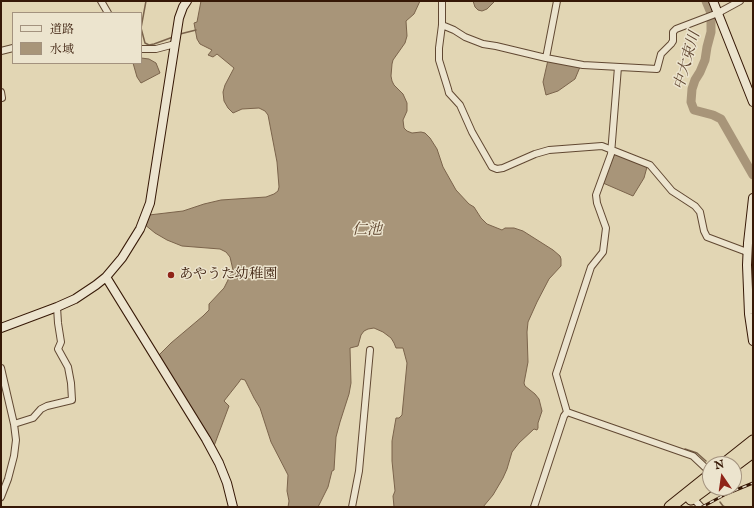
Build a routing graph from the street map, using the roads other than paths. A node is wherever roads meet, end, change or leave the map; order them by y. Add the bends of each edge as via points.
1 (101, 1) edge
2 (187, 1) edge
3 (442, 1) edge
4 (557, 1) edge
5 (713, 1) edge
6 (740, 1) edge
7 (107, 12) edge
8 (714, 15) junction
9 (442, 25) junction
10 (175, 42) junction
11 (12, 48) edge
12 (142, 49) edge
13 (1, 50) edge
14 (546, 58) junction
15 (618, 67) junction
16 (753, 102) edge
17 (611, 149) junction
18 (753, 198) edge
19 (747, 252) junction
20 (106, 277) junction
21 (57, 307) junction
22 (1, 328) edge
23 (753, 341) edge
24 (370, 350) dead end
25 (1, 368) edge
26 (567, 412) junction
27 (14, 424) junction
28 (753, 441) edge
29 (753, 452) edge
30 (734, 456) edge
31 (742, 460) edge
32 (702, 464) edge
33 (702, 481) edge
34 (702, 491) edge
35 (1, 497) edge
36 (693, 498) junction
37 (233, 507) edge
38 (352, 507) edge
39 (534, 507) edge
40 (670, 507) edge
41 (682, 507) edge
42 (701, 507) edge

1 - 7 street
2 - 10 street via 179,18
3 - 9 street
4 - 14 street
5 - 8 street
6 - 8 street
8 - 15 street via 676,29 673,32 673,41 661,54 657,68
8 - 16 street
9 - 14 street via 483,44
9 - 17 street via 440,60 449,94 460,105 492,167 503,168 549,150 602,146
10 - 12 street via 156,50
10 - 20 street via 150,203 140,229
11 - 13 street
14 - 15 street via 583,65
15 - 17 street
17 - 19 street via 650,165 672,191 700,212 707,236
17 - 26 street via 596,195 606,228 603,252 591,267 556,374
18 - 19 street
19 - 23 street via 749,314
20 - 21 street via 75,299
20 - 37 street via 206,439 227,483
21 - 22 street
21 - 27 street via 61,342 58,349 68,367 72,400 47,406 33,418
24 - 38 street via 359,471
25 - 27 street
26 - 32 street via 693,456
26 - 39 street
27 - 35 street via 14,456
28 - 30 highway
29 - 31 highway
33 - 40 highway
34 - 36 highway
36 - 41 highway
36 - 42 street

